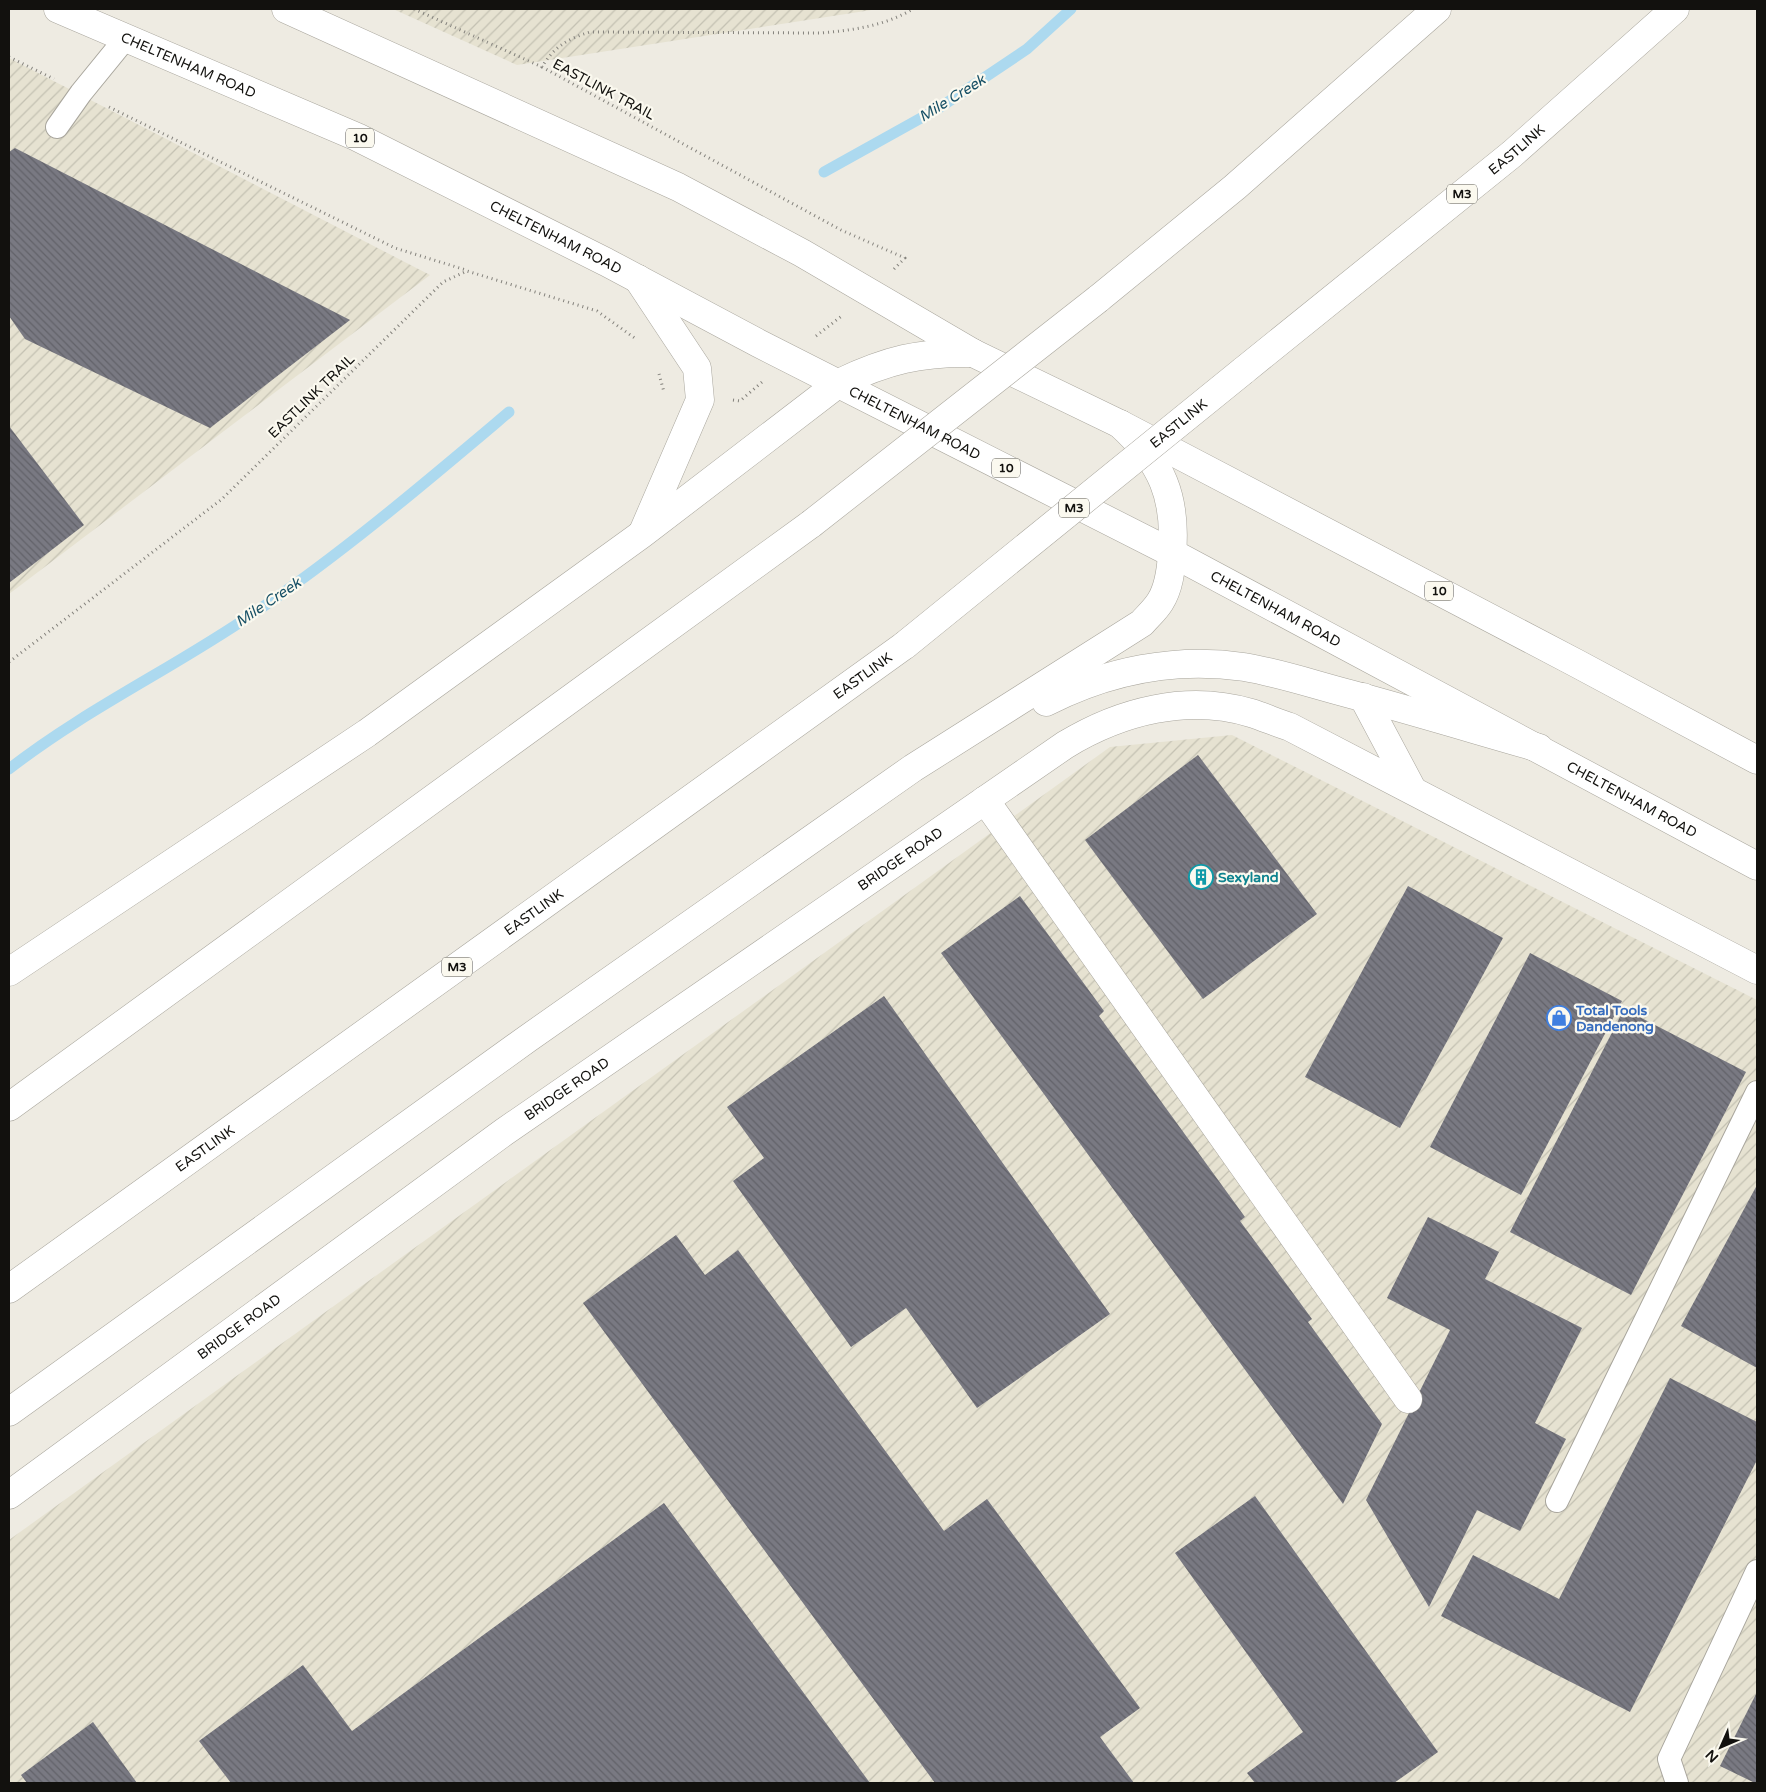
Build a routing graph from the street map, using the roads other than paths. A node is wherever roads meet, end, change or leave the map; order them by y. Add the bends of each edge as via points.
1 (58, 9) edge
2 (286, 9) edge
3 (1437, 9) edge
4 (1674, 9) edge
5 (125, 39) junction
6 (57, 127) dead end
7 (638, 279) junction
8 (973, 353) junction
9 (839, 383) junction
10 (1120, 424) junction
11 (642, 534) junction
12 (1172, 552) junction
13 (1363, 697) junction
14 (1539, 748) junction
15 (1757, 760) edge
16 (913, 768) junction
17 (1412, 789) junction
18 (985, 800) junction
19 (1757, 866) edge
20 (1757, 970) edge
21 (9, 972) edge
22 (1757, 1092) edge
23 (9, 1107) edge
24 (9, 1288) edge
25 (1408, 1399) dead end
26 (9, 1412) edge
27 (9, 1495) edge
28 (1557, 1501) dead end
29 (1757, 1571) edge
30 (1677, 1783) edge

1 - 5 main road, CHELTENHAM ROAD / 10
2 - 8 main road, 10 via 678,187 837,272
3 - 23 main road, bridge via 1235,187 811,524
4 - 24 main road, EASTLINK / M3, bridge via 1512,154 905,645
5 - 6 lane
5 - 7 main road, CHELTENHAM ROAD / 10 via 357,137
7 - 9 main road, CHELTENHAM ROAD / 10
7 - 11 main road via 697,368 700,400
8 - 9 main road via 938,352 904,358 870,368
8 - 10 main road, 10
9 - 11 main road
9 - 12 main road, CHELTENHAM ROAD / 10
10 - 12 main road via 1150,455 1160,472 1172,512
10 - 15 main road, 10
11 - 21 main road via 367,733
12 - 14 main road, CHELTENHAM ROAD / 10
12 - 16 main road via 1170,575 1160,602 1142,623
13 - 14 main road
13 - 16 main road via 1244,667 1212,664 1137,669 1073,688
13 - 17 main road
14 - 19 main road, CHELTENHAM ROAD / 10
16 - 26 main road
17 - 18 main road, BRIDGE ROAD via 1290,727 1250,712 1207,706 1163,707 1117,718 1086,732
17 - 20 main road
18 - 25 main road
18 - 27 main road, BRIDGE ROAD via 504,1132
22 - 28 lane
29 - 30 lane via 1669,1759

